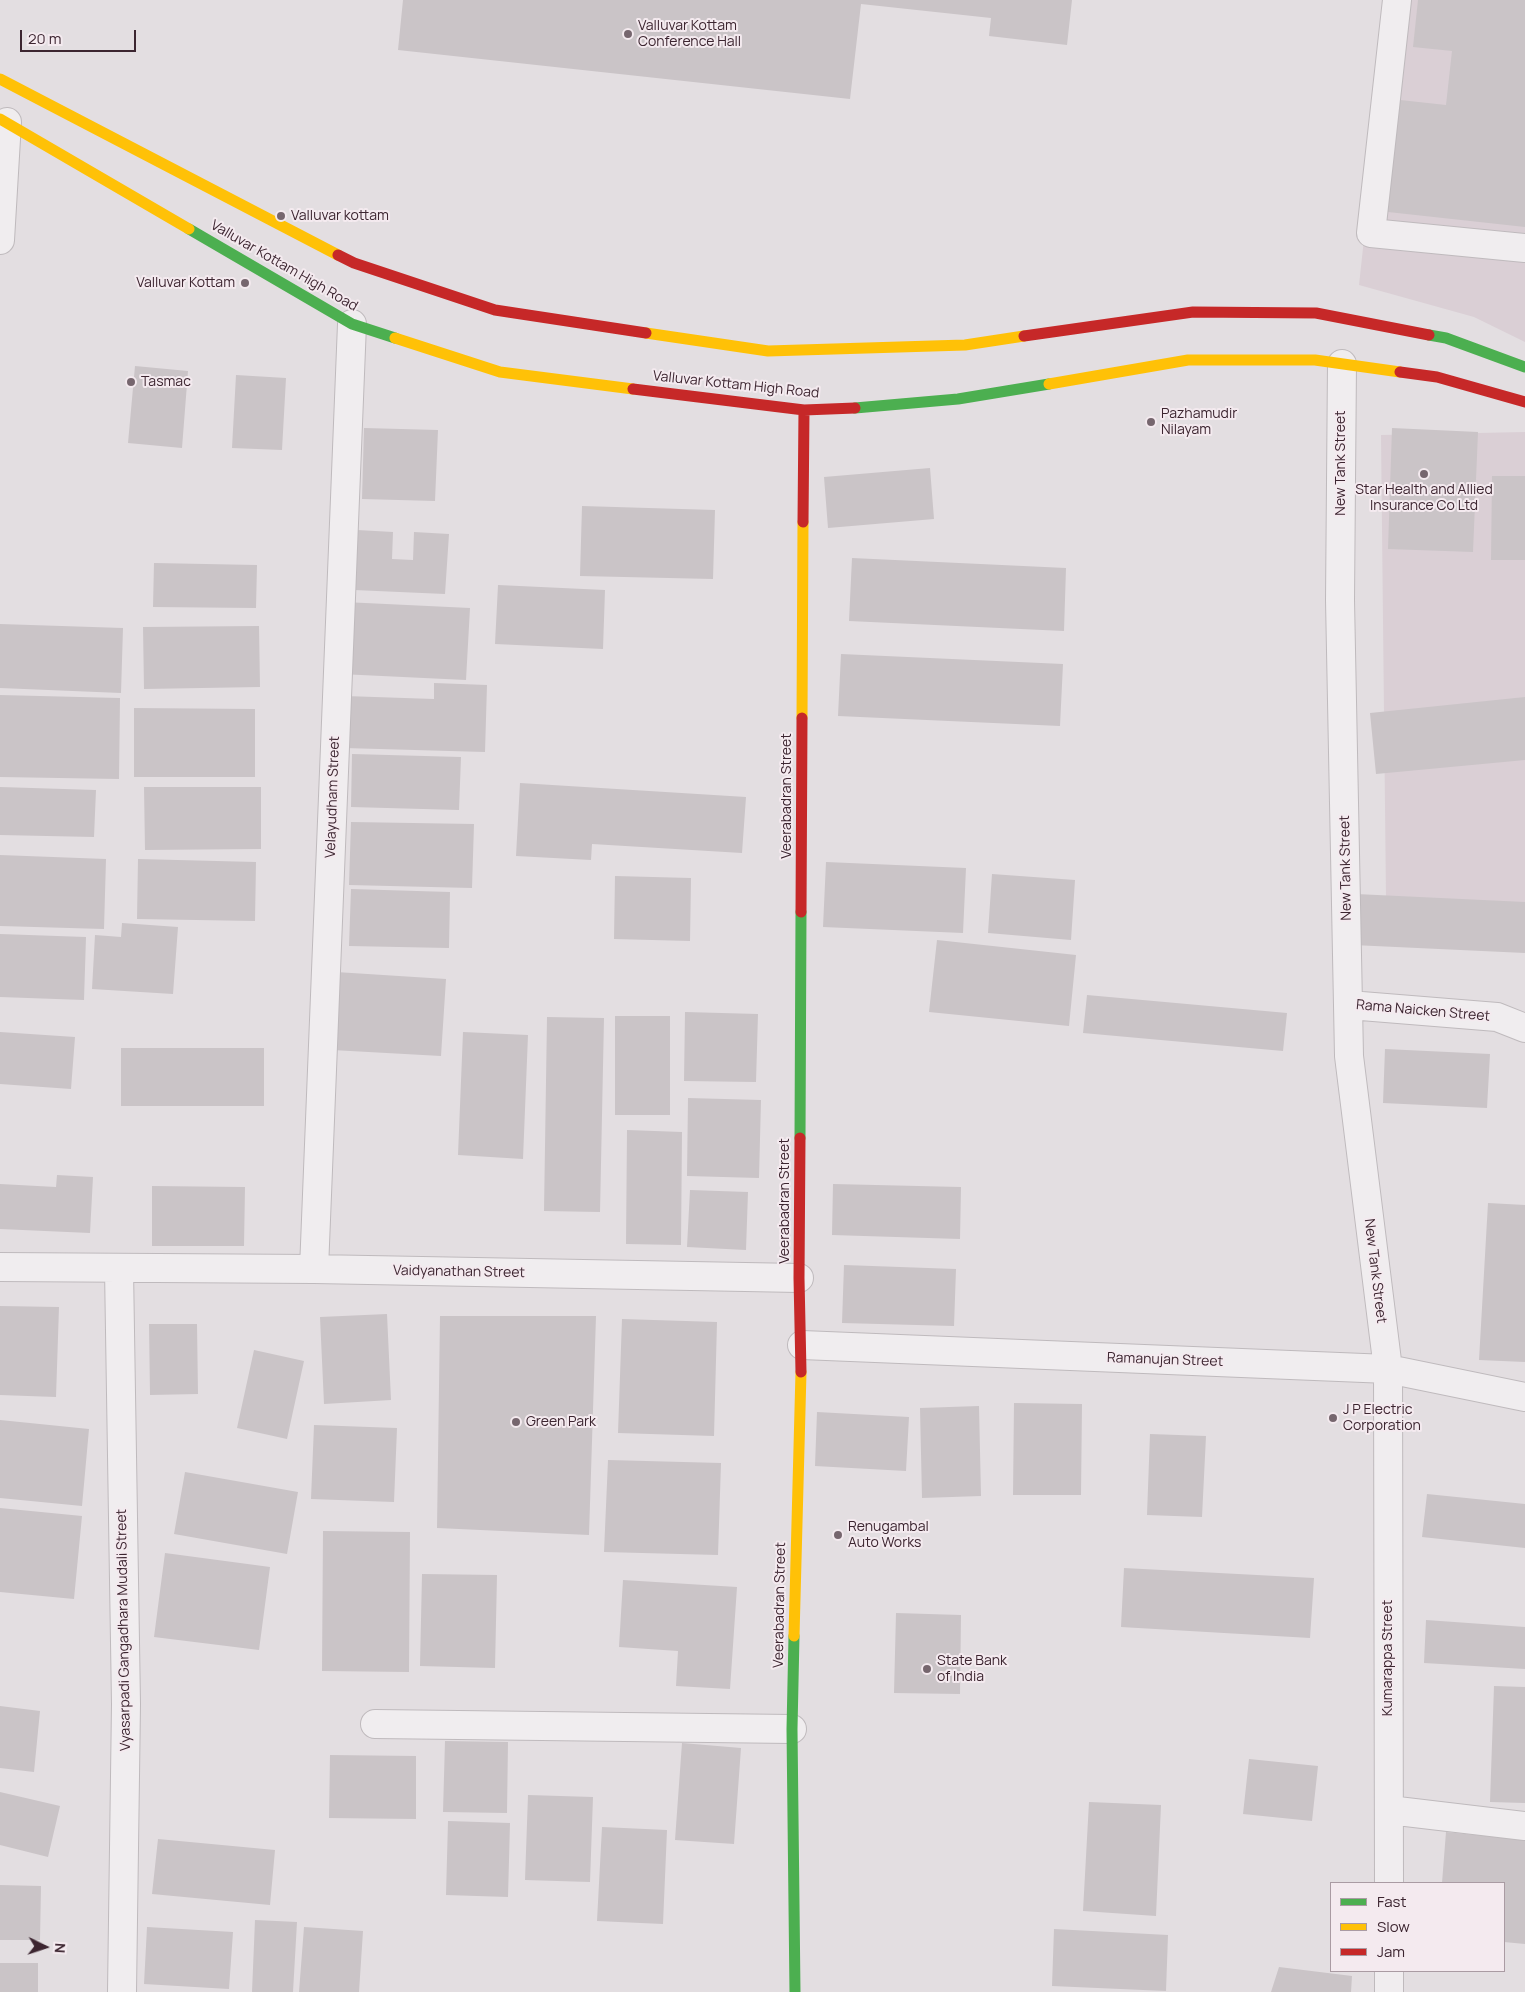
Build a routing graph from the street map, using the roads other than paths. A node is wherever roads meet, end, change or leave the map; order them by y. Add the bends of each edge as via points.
1 (1397, 0) edge
2 (0, 79) edge
3 (3, 121) edge
4 (0, 240) edge
5 (1525, 248) edge
6 (352, 324) junction
7 (1342, 364) junction
8 (1525, 368) edge
9 (1525, 402) edge
10 (804, 410) junction
11 (1348, 1005) junction
12 (1525, 1028) edge
13 (0, 1267) edge
14 (119, 1269) junction
15 (314, 1269) junction
16 (799, 1278) junction
17 (802, 1346) junction
18 (1388, 1369) junction
19 (1525, 1397) edge
20 (375, 1724) dead end
21 (792, 1729) junction
22 (1388, 1810) junction
23 (1525, 1826) edge
24 (1389, 1882) edge
25 (1389, 1972) edge
26 (122, 1992) edge
27 (794, 1992) edge
28 (1389, 1992) edge

1 - 5 street via 1371,233
2 - 8 main road via 354,263 495,310 768,351 965,345 1193,312 1316,313 1446,338
3 - 4 street
3 - 6 main road, Valluvar Kottam High Road
6 - 10 main road, Valluvar Kottam High Road via 500,372
6 - 15 street, Velayudham Street
7 - 9 main road, Valluvar Kottam High Road via 1437,377
7 - 10 main road, Valluvar Kottam High Road via 1315,360 1188,360 958,399
7 - 11 street, New Tank Street via 1340,600
10 - 16 main road, Veerabadran Street
11 - 12 street, Rama Naicken Street via 1497,1017
11 - 18 street, New Tank Street via 1349,1056
13 - 14 street, Vaidyanathan Street
14 - 15 street, Vaidyanathan Street
14 - 26 street, Vyasarpadi Gangadhara Mudali Street via 126,1704
15 - 16 street, Vaidyanathan Street
16 - 17 main road, Veerabadran Street
17 - 18 street, Ramanujan Street
17 - 21 main road, Veerabadran Street
18 - 19 street, Ramanujan Street
18 - 22 street, Kumarappa Street
20 - 21 street
21 - 27 main road, Veerabadran Street
22 - 23 street
22 - 24 street, Kumarappa Street
25 - 28 street

